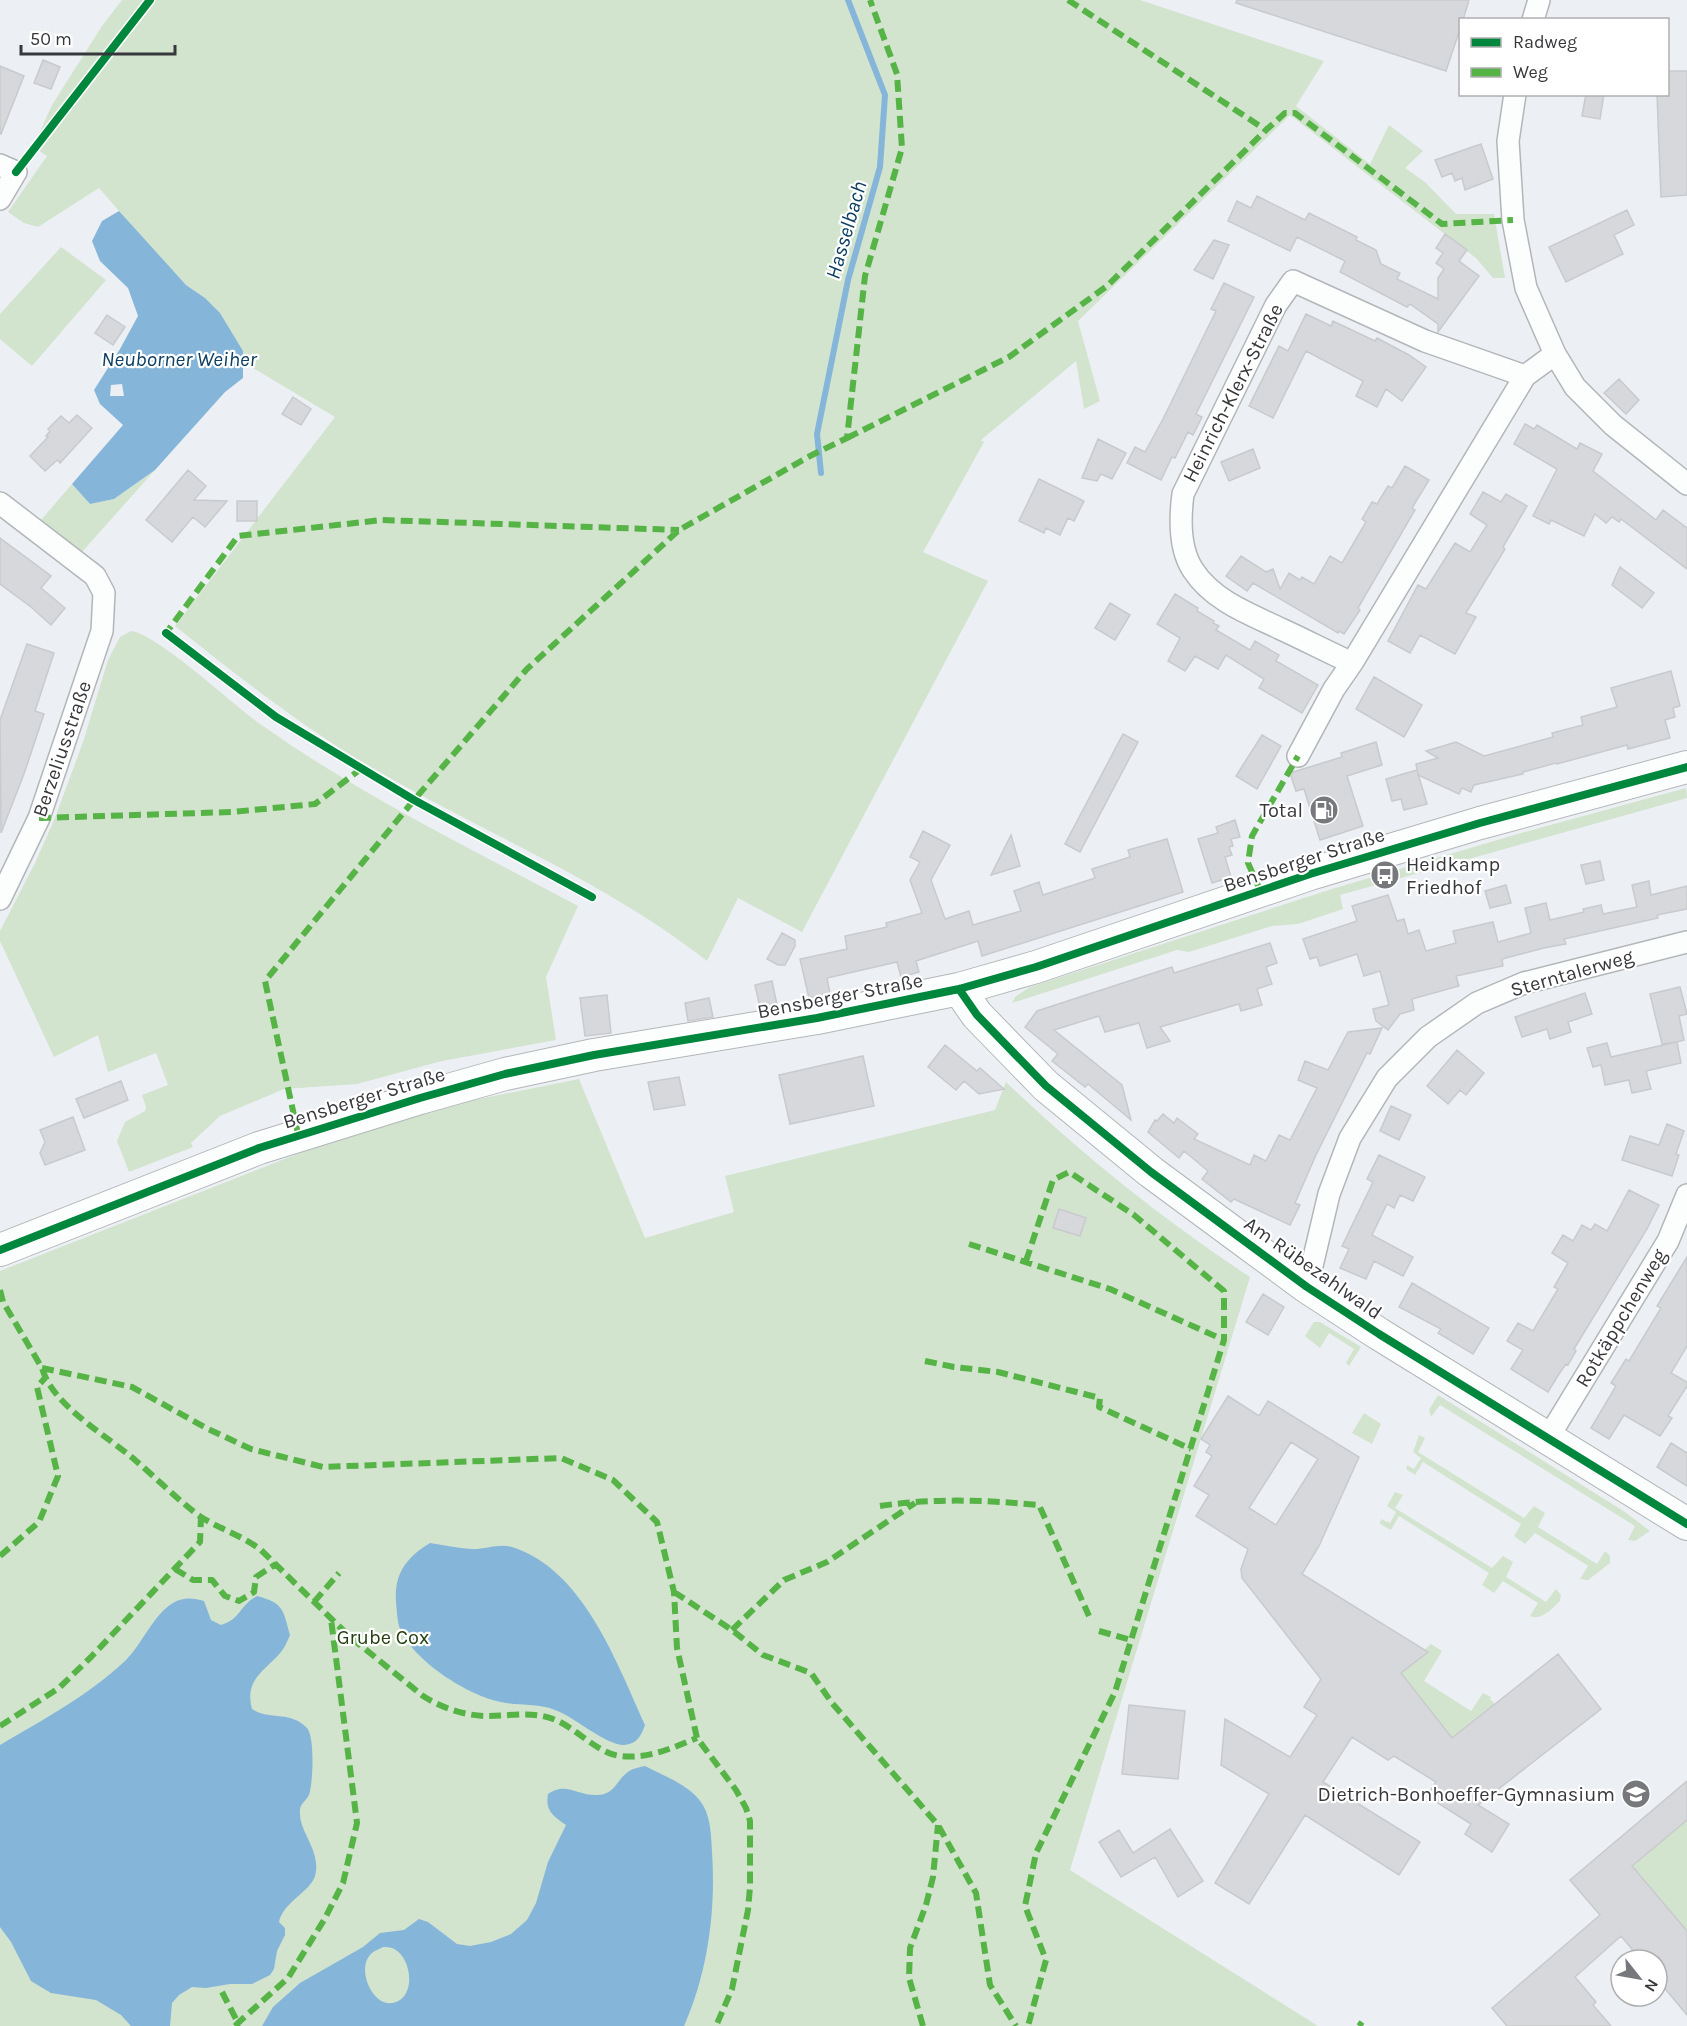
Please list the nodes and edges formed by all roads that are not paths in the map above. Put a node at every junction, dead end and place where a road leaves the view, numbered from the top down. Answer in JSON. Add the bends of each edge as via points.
{"nodes":[{"id":1,"x":1539,"y":0,"type":"edge"},
{"id":2,"x":1534,"y":18,"type":"edge"},
{"id":3,"x":1515,"y":96,"type":"edge"},
{"id":4,"x":0,"y":165,"type":"edge"},
{"id":5,"x":0,"y":200,"type":"edge"},
{"id":6,"x":1555,"y":354,"type":"junction"},
{"id":7,"x":1525,"y":376,"type":"junction"},
{"id":8,"x":1687,"y":484,"type":"edge"},
{"id":9,"x":0,"y":503,"type":"edge"},
{"id":10,"x":1352,"y":663,"type":"junction"},
{"id":11,"x":1298,"y":756,"type":"dead end"},
{"id":12,"x":1687,"y":767,"type":"edge"},
{"id":13,"x":0,"y":899,"type":"edge"},
{"id":14,"x":1687,"y":942,"type":"edge"},
{"id":15,"x":959,"y":989,"type":"junction"},
{"id":16,"x":1687,"y":1195,"type":"edge"},
{"id":17,"x":0,"y":1250,"type":"edge"},
{"id":18,"x":1307,"y":1287,"type":"junction"},
{"id":19,"x":1548,"y":1438,"type":"junction"},
{"id":20,"x":1687,"y":1524,"type":"edge"}],
"edges":[{"from":1,"to":2,"type":"street"},
{"from":3,"to":6,"type":"street","via":[[1508,141],[1512,220],[1526,288]]},
{"from":4,"to":5,"type":"street","via":[[16,172]]},
{"from":6,"to":7,"type":"street"},
{"from":6,"to":8,"type":"street","via":[[1575,387],[1613,425]]},
{"from":7,"to":10,"type":"street"},
{"from":7,"to":10,"type":"street","name":"Heinrich-Klerx-Straße","via":[[1425,341],[1293,281],[1276,305],[1183,494],[1180,520],[1184,545],[1192,569],[1209,590]]},
{"from":9,"to":13,"type":"street","name":"Berzeliusstraße","via":[[95,576],[104,593],[102,631],[39,818]]},
{"from":10,"to":11,"type":"street"},
{"from":12,"to":15,"type":"main road","name":"Bensberger Straße","via":[[1332,867],[1036,968]]},
{"from":14,"to":18,"type":"street","name":"Sterntalerweg","via":[[1524,983],[1477,1003],[1428,1037],[1387,1078],[1350,1138],[1329,1194]]},
{"from":15,"to":17,"type":"main road","name":"Bensberger Straße","via":[[818,1018],[594,1055],[495,1077],[260,1148]]},
{"from":15,"to":18,"type":"main road","name":"Am Rübezahlwald","via":[[977,1016],[1046,1086],[1151,1172]]},
{"from":16,"to":19,"type":"street","name":"Rotkäppchenweg","via":[[1668,1241]]},
{"from":18,"to":19,"type":"main road","name":"Am Rübezahlwald"},
{"from":19,"to":20,"type":"main road","name":"Am Rübezahlwald"}]}
